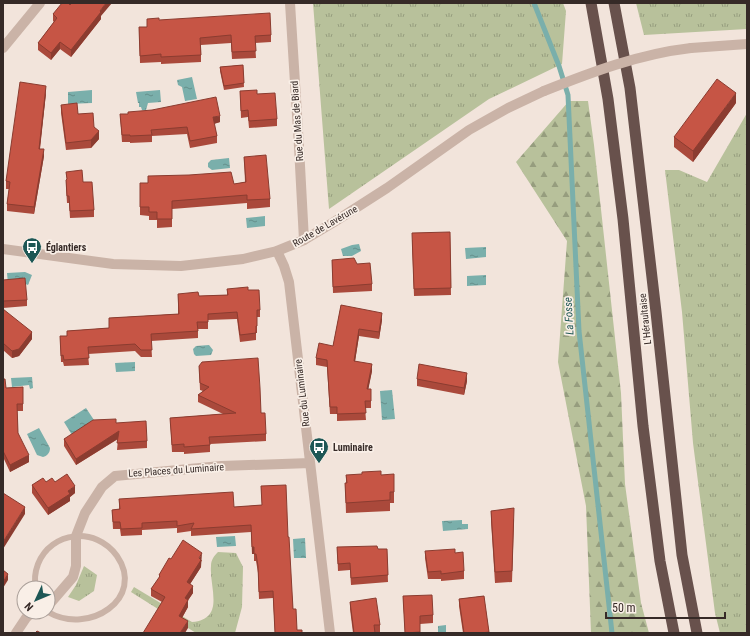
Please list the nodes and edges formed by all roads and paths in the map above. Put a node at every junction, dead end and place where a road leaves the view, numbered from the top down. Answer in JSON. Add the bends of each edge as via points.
{"nodes":[{"id":1,"x":40,"y":3,"type":"edge"},
{"id":2,"x":290,"y":3,"type":"edge"},
{"id":3,"x":591,"y":3,"type":"edge"},
{"id":4,"x":614,"y":3,"type":"edge"},
{"id":5,"x":747,"y":44,"type":"edge"},
{"id":6,"x":3,"y":48,"type":"edge"},
{"id":7,"x":304,"y":240,"type":"junction"},
{"id":8,"x":3,"y":249,"type":"edge"},
{"id":9,"x":277,"y":251,"type":"junction"},
{"id":10,"x":310,"y":464,"type":"junction"},
{"id":11,"x":76,"y":536,"type":"junction"},
{"id":12,"x":35,"y":580,"type":"edge"},
{"id":13,"x":56,"y":597,"type":"edge"},
{"id":14,"x":56,"y":619,"type":"edge"},
{"id":15,"x":25,"y":620,"type":"edge"},
{"id":16,"x":16,"y":633,"type":"edge"},
{"id":17,"x":330,"y":633,"type":"edge"},
{"id":18,"x":674,"y":633,"type":"edge"},
{"id":19,"x":697,"y":633,"type":"edge"}],
"edges":[{"from":1,"to":6,"type":"street"},
{"from":2,"to":7,"type":"street","name":"Rue du Mas de Biard"},
{"from":3,"to":18,"type":"highway","name":"L'Héraultaise","via":[[608,99],[623,220],[643,426],[660,561]]},
{"from":4,"to":19,"type":"highway","name":"L'Héraultaise","via":[[630,88],[682,555]]},
{"from":5,"to":7,"type":"street","name":"Route de Lavérune","bridge":true,"via":[[690,48],[648,55],[544,91],[469,130],[387,188]]},
{"from":7,"to":9,"type":"street","name":"Route de Lavérune"},
{"from":8,"to":9,"type":"street","name":"Route de Lavérune","via":[[113,264],[181,266],[243,260]]},
{"from":9,"to":10,"type":"street","name":"Rue du Luminaire","via":[[289,282]]},
{"from":10,"to":11,"type":"street","name":"Les Places du Luminaire","via":[[221,466],[115,476],[102,487],[85,513]]},
{"from":10,"to":17,"type":"street","name":"Rue du Luminaire"},
{"from":11,"to":12,"type":"lane","via":[[62,539],[50,546],[41,557]]},
{"from":11,"to":13,"type":"street","name":"Les Places du Luminaire","via":[[76,566],[73,578]]},
{"from":11,"to":14,"type":"lane","via":[[88,536],[99,540],[117,556],[122,568],[123,592],[111,612],[101,620],[77,625]]},
{"from":15,"to":16,"type":"street"}]}
